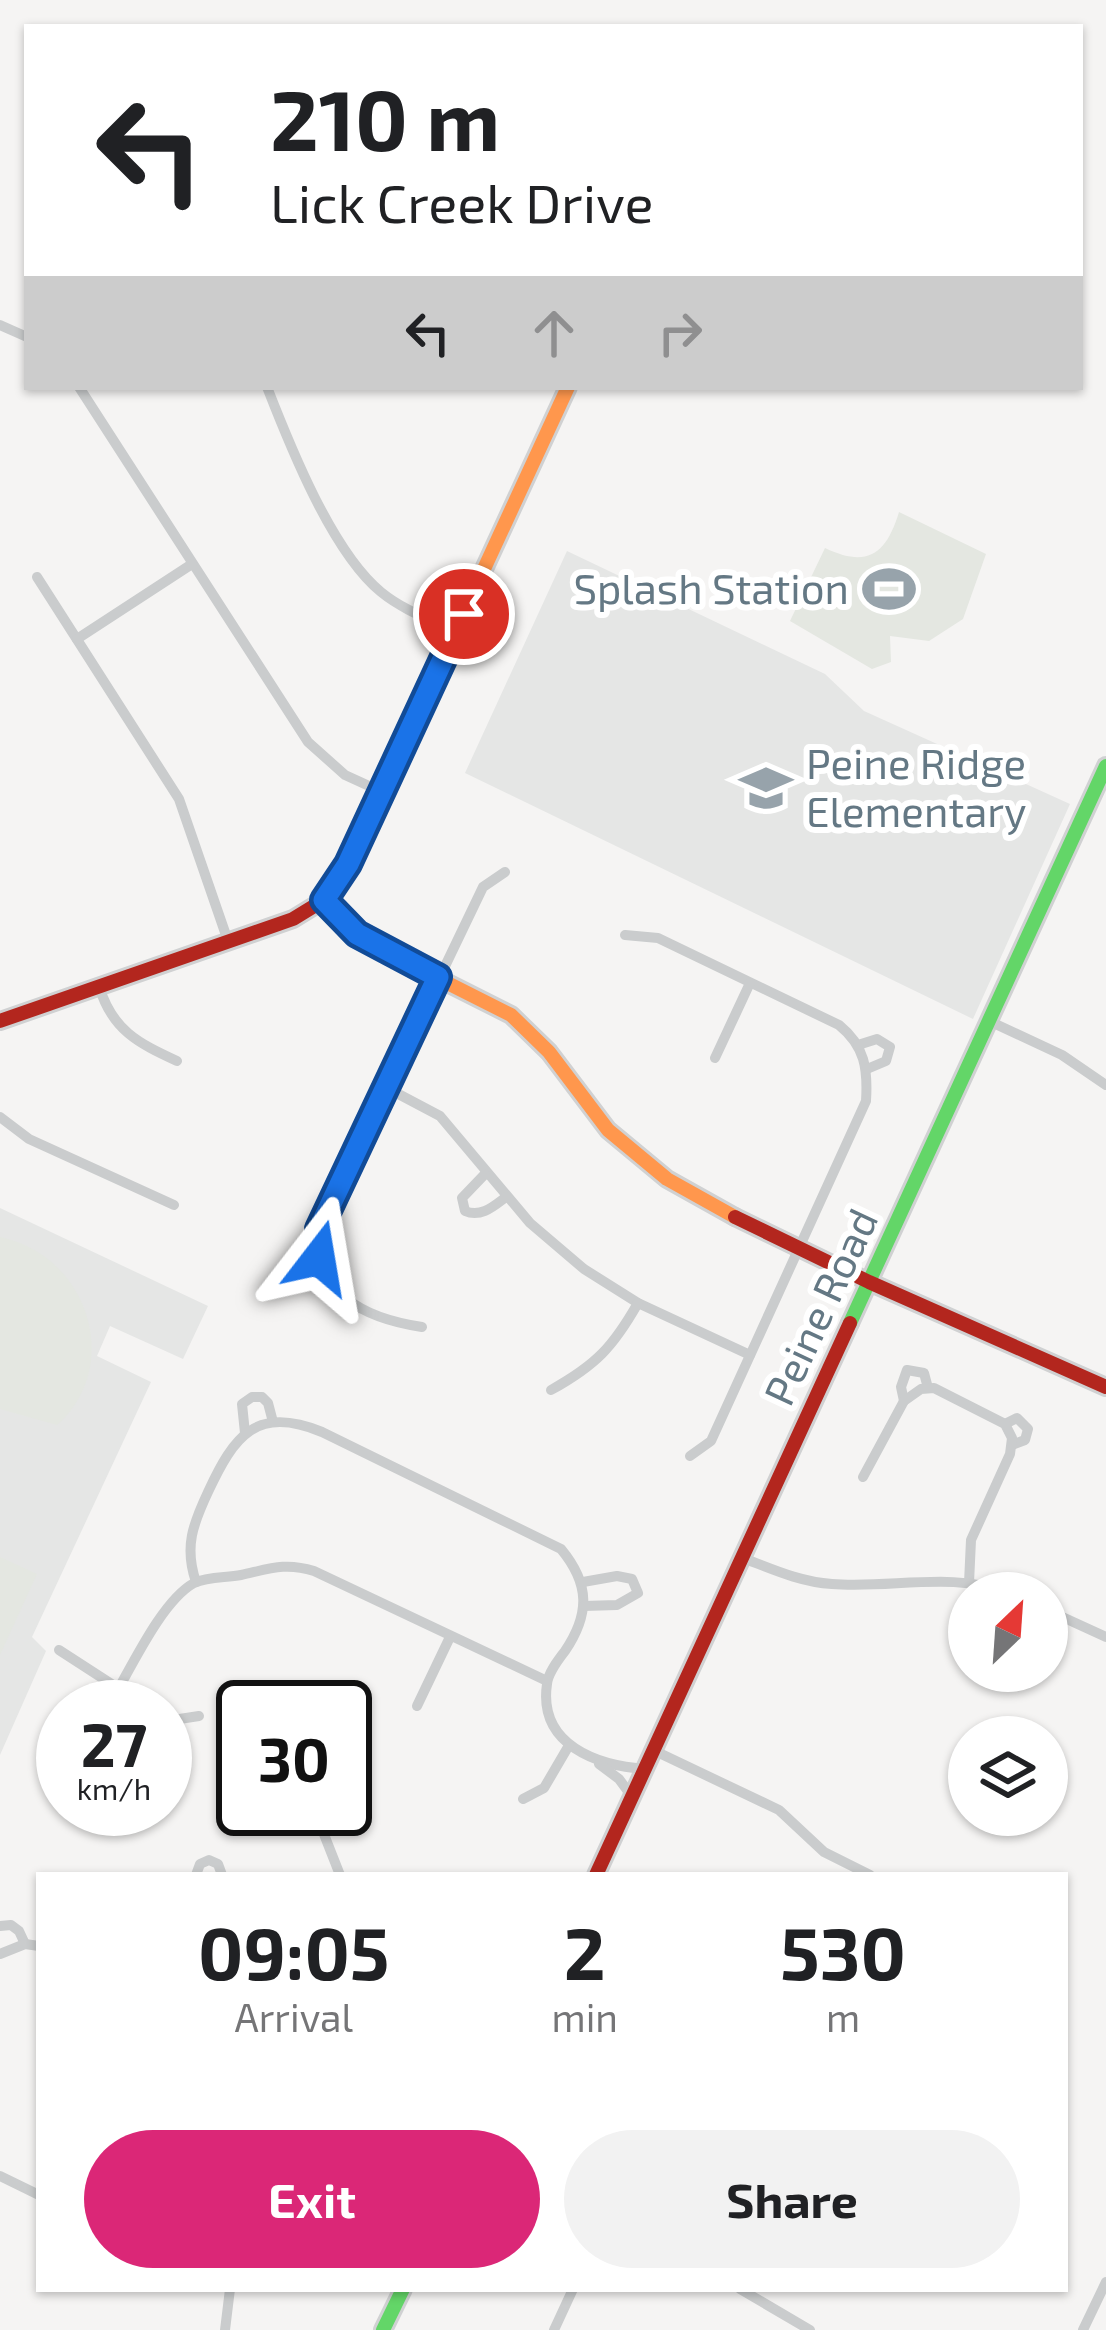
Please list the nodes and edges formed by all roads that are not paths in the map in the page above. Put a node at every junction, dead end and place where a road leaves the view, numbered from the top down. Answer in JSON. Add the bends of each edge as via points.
{"nodes":[{"id":1,"x":81,"y":390,"type":"edge"},
{"id":2,"x":268,"y":390,"type":"edge"},
{"id":3,"x":567,"y":390,"type":"edge"},
{"id":4,"x":192,"y":564,"type":"junction"},
{"id":5,"x":37,"y":577,"type":"dead end"},
{"id":6,"x":455,"y":631,"type":"junction"},
{"id":7,"x":77,"y":639,"type":"junction"},
{"id":8,"x":1106,"y":766,"type":"edge"},
{"id":9,"x":380,"y":791,"type":"junction"},
{"id":10,"x":505,"y":872,"type":"dead end"},
{"id":11,"x":324,"y":900,"type":"junction"},
{"id":12,"x":625,"y":935,"type":"dead end"},
{"id":13,"x":227,"y":941,"type":"junction"},
{"id":14,"x":438,"y":977,"type":"junction"},
{"id":15,"x":750,"y":983,"type":"junction"},
{"id":16,"x":99,"y":986,"type":"junction"},
{"id":17,"x":0,"y":1021,"type":"edge"},
{"id":18,"x":989,"y":1021,"type":"junction"},
{"id":19,"x":858,"y":1045,"type":"junction"},
{"id":20,"x":715,"y":1058,"type":"dead end"},
{"id":21,"x":177,"y":1061,"type":"dead end"},
{"id":22,"x":867,"y":1069,"type":"junction"},
{"id":23,"x":1106,"y":1084,"type":"edge"},
{"id":24,"x":387,"y":1088,"type":"junction"},
{"id":25,"x":0,"y":1117,"type":"edge"},
{"id":26,"x":485,"y":1174,"type":"junction"},
{"id":27,"x":506,"y":1197,"type":"junction"},
{"id":28,"x":174,"y":1205,"type":"dead end"},
{"id":29,"x":798,"y":1247,"type":"junction"},
{"id":30,"x":319,"y":1254,"type":"junction"},
{"id":31,"x":327,"y":1278,"type":"junction"},
{"id":32,"x":869,"y":1282,"type":"junction"},
{"id":33,"x":638,"y":1303,"type":"junction"},
{"id":34,"x":422,"y":1327,"type":"dead end"},
{"id":35,"x":750,"y":1355,"type":"junction"},
{"id":36,"x":1106,"y":1387,"type":"edge"},
{"id":37,"x":928,"y":1388,"type":"junction"},
{"id":38,"x":551,"y":1390,"type":"dead end"},
{"id":39,"x":904,"y":1401,"type":"junction"},
{"id":40,"x":273,"y":1422,"type":"junction"},
{"id":41,"x":245,"y":1433,"type":"junction"},
{"id":42,"x":690,"y":1456,"type":"dead end"},
{"id":43,"x":862,"y":1478,"type":"dead end"},
{"id":44,"x":742,"y":1558,"type":"junction"},
{"id":45,"x":969,"y":1572,"type":"edge"},
{"id":46,"x":196,"y":1582,"type":"junction"},
{"id":47,"x":583,"y":1582,"type":"junction"},
{"id":48,"x":948,"y":1583,"type":"edge"},
{"id":49,"x":584,"y":1606,"type":"junction"},
{"id":50,"x":1068,"y":1620,"type":"edge"},
{"id":51,"x":450,"y":1637,"type":"junction"},
{"id":52,"x":1106,"y":1637,"type":"edge"},
{"id":53,"x":59,"y":1650,"type":"dead end"},
{"id":54,"x":103,"y":1680,"type":"edge"},
{"id":55,"x":124,"y":1680,"type":"edge"},
{"id":56,"x":547,"y":1681,"type":"junction"},
{"id":57,"x":417,"y":1706,"type":"dead end"},
{"id":58,"x":199,"y":1716,"type":"dead end"},
{"id":59,"x":192,"y":1717,"type":"edge"},
{"id":60,"x":568,"y":1748,"type":"junction"},
{"id":61,"x":655,"y":1751,"type":"junction"},
{"id":62,"x":591,"y":1758,"type":"junction"},
{"id":63,"x":647,"y":1768,"type":"junction"},
{"id":64,"x":633,"y":1798,"type":"junction"},
{"id":65,"x":523,"y":1799,"type":"dead end"},
{"id":66,"x":328,"y":1836,"type":"edge"},
{"id":67,"x":197,"y":1872,"type":"edge"},
{"id":68,"x":221,"y":1872,"type":"edge"},
{"id":69,"x":339,"y":1872,"type":"edge"},
{"id":70,"x":597,"y":1872,"type":"edge"},
{"id":71,"x":864,"y":1872,"type":"edge"},
{"id":72,"x":0,"y":1926,"type":"edge"},
{"id":73,"x":25,"y":1944,"type":"junction"},
{"id":74,"x":36,"y":1946,"type":"edge"},
{"id":75,"x":0,"y":1954,"type":"edge"},
{"id":76,"x":0,"y":2176,"type":"edge"},
{"id":77,"x":36,"y":2194,"type":"edge"},
{"id":78,"x":1106,"y":2282,"type":"edge"},
{"id":79,"x":230,"y":2292,"type":"edge"},
{"id":80,"x":402,"y":2292,"type":"edge"},
{"id":81,"x":572,"y":2292,"type":"edge"},
{"id":82,"x":745,"y":2292,"type":"edge"},
{"id":83,"x":225,"y":2330,"type":"edge"},
{"id":84,"x":383,"y":2330,"type":"edge"},
{"id":85,"x":554,"y":2330,"type":"edge"},
{"id":86,"x":810,"y":2330,"type":"edge"},
{"id":87,"x":1083,"y":2330,"type":"edge"}],
"edges":[{"from":1,"to":4,"type":"street"},
{"from":2,"to":6,"type":"street","via":[[352,561],[377,590]]},
{"from":3,"to":6,"type":"street"},
{"from":4,"to":7,"type":"street"},
{"from":4,"to":9,"type":"street","via":[[308,742],[345,775]]},
{"from":5,"to":7,"type":"street"},
{"from":6,"to":9,"type":"street"},
{"from":7,"to":13,"type":"street","via":[[179,799]]},
{"from":8,"to":18,"type":"street","name":"Peine Road"},
{"from":9,"to":11,"type":"street"},
{"from":10,"to":14,"type":"street","via":[[483,887]]},
{"from":11,"to":13,"type":"street","via":[[293,920]]},
{"from":11,"to":14,"type":"street","via":[[357,934]]},
{"from":12,"to":15,"type":"street","via":[[658,938]]},
{"from":13,"to":16,"type":"street"},
{"from":14,"to":24,"type":"street"},
{"from":14,"to":29,"type":"street","via":[[511,1015],[608,1130],[652,1169]]},
{"from":15,"to":19,"type":"street","via":[[839,1025]]},
{"from":15,"to":20,"type":"street"},
{"from":16,"to":17,"type":"street"},
{"from":16,"to":21,"type":"street","via":[[106,1011],[134,1042]]},
{"from":18,"to":23,"type":"street"},
{"from":18,"to":32,"type":"street","name":"Peine Road"},
{"from":19,"to":22,"type":"street"},
{"from":19,"to":22,"type":"street","via":[[877,1039],[890,1047],[886,1061]]},
{"from":22,"to":29,"type":"street","via":[[866,1101]]},
{"from":24,"to":26,"type":"street","via":[[440,1116]]},
{"from":24,"to":30,"type":"street","via":[[319,1229]]},
{"from":25,"to":28,"type":"street"},
{"from":26,"to":27,"type":"street"},
{"from":26,"to":27,"type":"street","via":[[462,1198],[465,1211],[488,1210]]},
{"from":27,"to":33,"type":"street","via":[[584,1269]]},
{"from":29,"to":32,"type":"street"},
{"from":29,"to":35,"type":"street"},
{"from":30,"to":31,"type":"street"},
{"from":30,"to":31,"type":"street","via":[[299,1264],[296,1278],[309,1286]]},
{"from":31,"to":34,"type":"street","via":[[348,1300]]},
{"from":32,"to":36,"type":"street"},
{"from":32,"to":44,"type":"street","name":"Peine Road"},
{"from":33,"to":35,"type":"street"},
{"from":33,"to":38,"type":"street","via":[[615,1344]]},
{"from":35,"to":42,"type":"street","via":[[711,1441]]},
{"from":37,"to":39,"type":"street"},
{"from":37,"to":39,"type":"street","via":[[925,1372],[907,1370]]},
{"from":37,"to":45,"type":"street","via":[[1005,1424],[1012,1445],[971,1540]]},
{"from":39,"to":43,"type":"street"},
{"from":40,"to":41,"type":"street"},
{"from":40,"to":41,"type":"street","via":[[268,1403],[252,1397],[242,1404]]},
{"from":40,"to":47,"type":"street","via":[[322,1432],[547,1539]]},
{"from":41,"to":46,"type":"street","via":[[226,1452],[194,1521],[188,1542]]},
{"from":44,"to":48,"type":"street","via":[[833,1585]]},
{"from":44,"to":61,"type":"street","name":"Peine Road"},
{"from":46,"to":51,"type":"street","via":[[294,1565]]},
{"from":46,"to":55,"type":"street","via":[[175,1598]]},
{"from":47,"to":49,"type":"street"},
{"from":47,"to":49,"type":"street","via":[[632,1579],[638,1593],[628,1602]]},
{"from":49,"to":56,"type":"street"},
{"from":50,"to":52,"type":"street"},
{"from":51,"to":56,"type":"street"},
{"from":51,"to":57,"type":"street"},
{"from":53,"to":54,"type":"street"},
{"from":56,"to":60,"type":"street","via":[[549,1718]]},
{"from":58,"to":59,"type":"street"},
{"from":60,"to":62,"type":"street"},
{"from":60,"to":65,"type":"street","via":[[544,1788]]},
{"from":61,"to":63,"type":"street","name":"Peine Road"},
{"from":61,"to":71,"type":"street","via":[[779,1810],[824,1852]]},
{"from":62,"to":63,"type":"street"},
{"from":62,"to":64,"type":"street"},
{"from":63,"to":64,"type":"street","name":"Peine Road"},
{"from":64,"to":70,"type":"street","name":"Peine Road"},
{"from":66,"to":69,"type":"street"},
{"from":67,"to":68,"type":"street","via":[[209,1860]]},
{"from":72,"to":73,"type":"street","via":[[19,1930]]},
{"from":73,"to":74,"type":"street"},
{"from":73,"to":75,"type":"street"},
{"from":76,"to":77,"type":"street"},
{"from":78,"to":87,"type":"street"},
{"from":79,"to":83,"type":"street"},
{"from":80,"to":84,"type":"street"},
{"from":81,"to":85,"type":"street"},
{"from":82,"to":86,"type":"street"}]}
